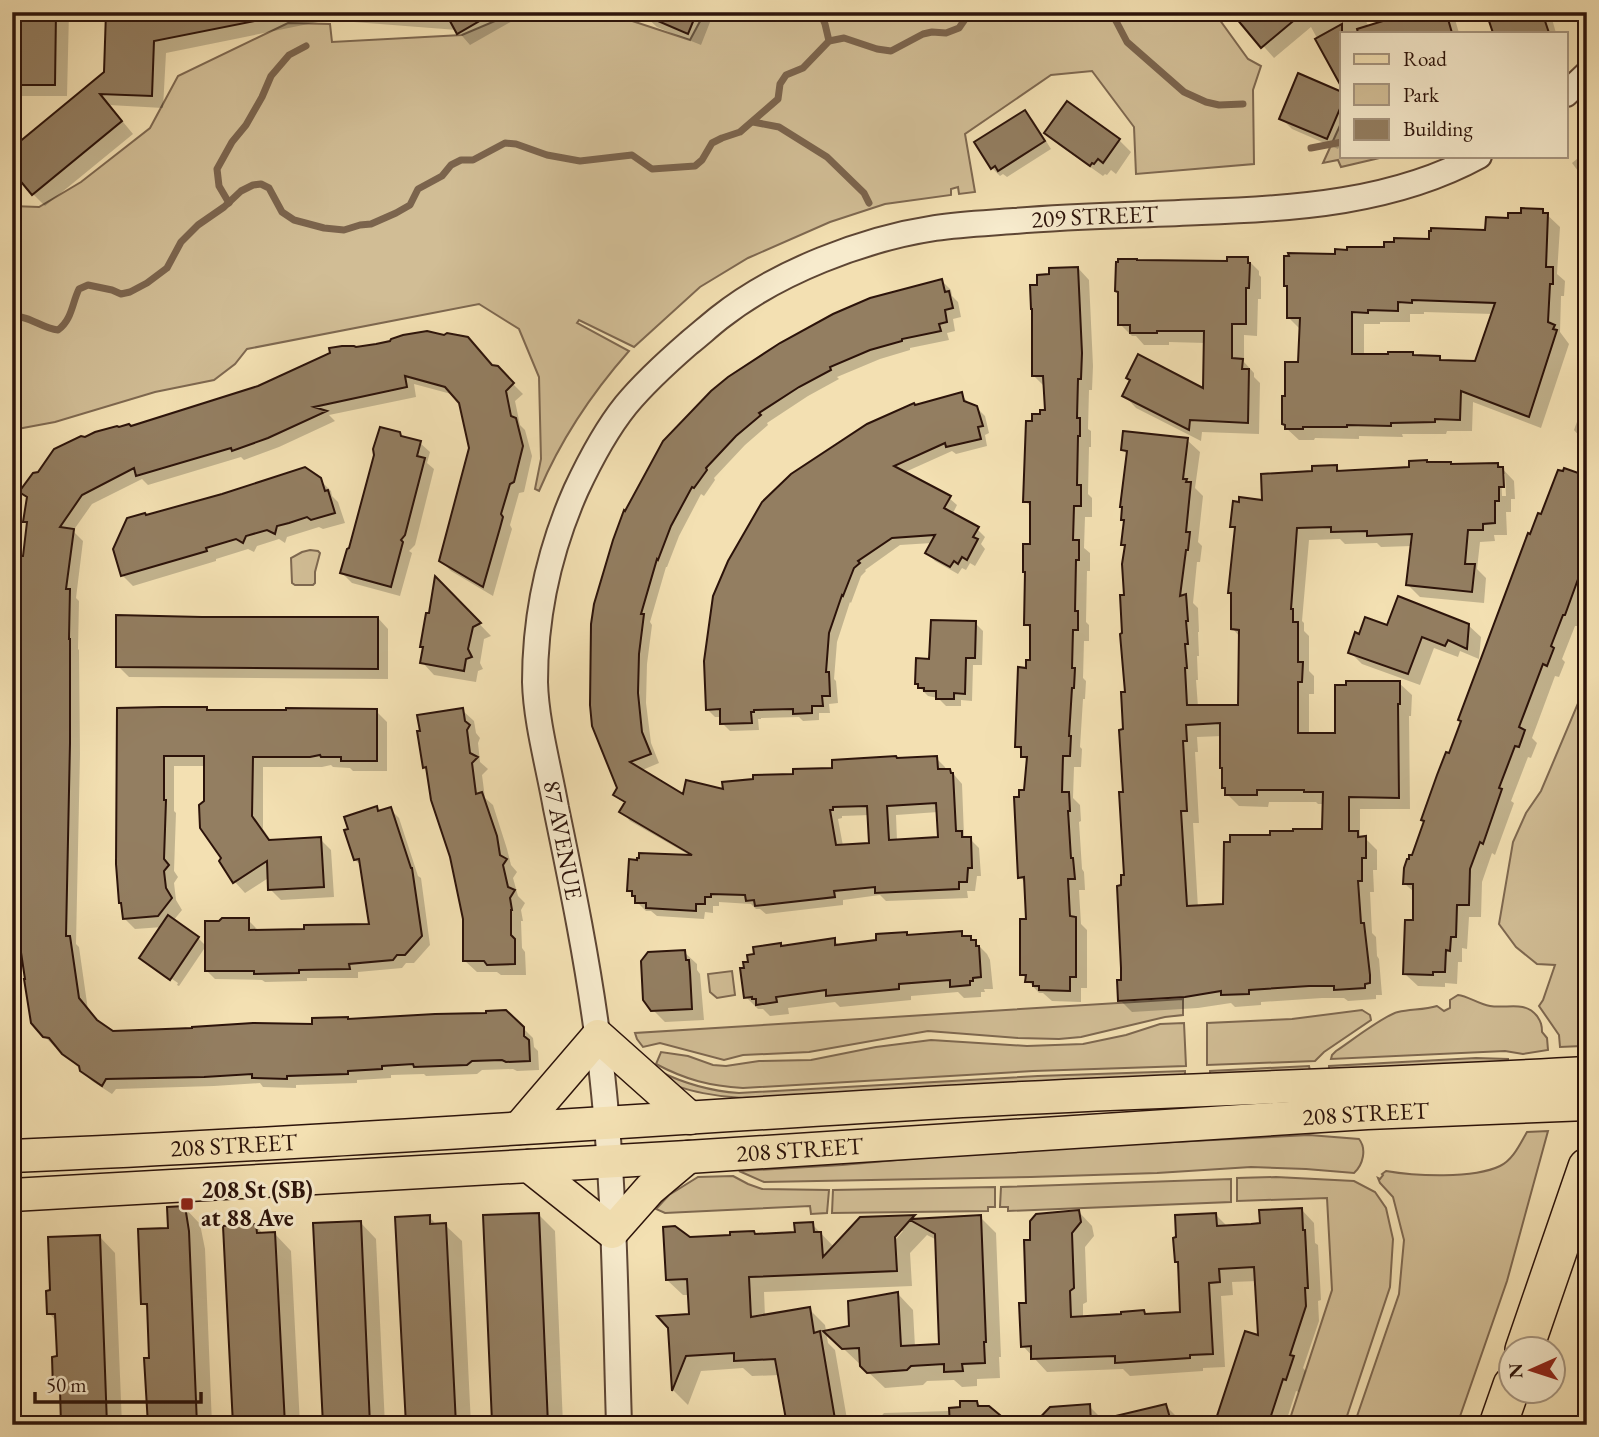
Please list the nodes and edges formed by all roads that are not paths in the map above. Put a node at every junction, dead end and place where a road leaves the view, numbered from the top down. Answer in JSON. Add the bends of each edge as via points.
{"nodes":[{"id":1,"x":1587,"y":74,"type":"edge"},
{"id":2,"x":1568,"y":92,"type":"edge"},
{"id":3,"x":1474,"y":158,"type":"edge"},
{"id":4,"x":722,"y":315,"type":"joint"},
{"id":5,"x":598,"y":1036,"type":"junction"},
{"id":6,"x":1587,"y":1073,"type":"edge"},
{"id":7,"x":1587,"y":1104,"type":"edge"},
{"id":8,"x":690,"y":1118,"type":"junction"},
{"id":9,"x":608,"y":1124,"type":"junction"},
{"id":10,"x":519,"y":1128,"type":"junction"},
{"id":11,"x":18,"y":1150,"type":"edge"},
{"id":12,"x":688,"y":1157,"type":"junction"},
{"id":13,"x":610,"y":1162,"type":"junction"},
{"id":14,"x":529,"y":1166,"type":"junction"},
{"id":15,"x":1587,"y":1167,"type":"edge"},
{"id":16,"x":16,"y":1198,"type":"edge"},
{"id":17,"x":612,"y":1232,"type":"junction"},
{"id":18,"x":1528,"y":1336,"type":"edge"},
{"id":19,"x":1504,"y":1406,"type":"edge"},
{"id":20,"x":619,"y":1425,"type":"edge"},
{"id":21,"x":1498,"y":1425,"type":"edge"}],
"edges":[{"from":1,"to":2,"type":"street"},
{"from":3,"to":4,"type":"street","name":"209 STREET","via":[[1387,192],[1346,200],[1269,210],[1002,222],[896,236],[782,277]]},
{"from":4,"to":5,"type":"street","name":"87 AVENUE","via":[[659,369],[606,433],[560,528],[542,595],[535,686]]},
{"from":5,"to":8,"type":"main road"},
{"from":5,"to":9,"type":"street","name":"87 AVENUE"},
{"from":5,"to":10,"type":"main road"},
{"from":6,"to":8,"type":"main road","name":"208 STREET","via":[[1036,1097]]},
{"from":7,"to":12,"type":"main road","name":"208 STREET","via":[[1367,1113]]},
{"from":8,"to":9,"type":"main road","name":"208 STREET"},
{"from":9,"to":10,"type":"main road","name":"208 STREET"},
{"from":9,"to":13,"type":"street","name":"87 AVENUE"},
{"from":10,"to":11,"type":"main road","name":"208 STREET"},
{"from":12,"to":13,"type":"main road","name":"208 STREET"},
{"from":12,"to":17,"type":"main road","via":[[650,1189]]},
{"from":13,"to":14,"type":"main road","name":"208 STREET"},
{"from":13,"to":17,"type":"street","name":"87 AVENUE"},
{"from":14,"to":16,"type":"main road","name":"208 STREET"},
{"from":14,"to":17,"type":"main road"},
{"from":15,"to":18,"type":"highway"},
{"from":17,"to":20,"type":"street","name":"87 AVENUE"},
{"from":19,"to":21,"type":"highway"}]}
